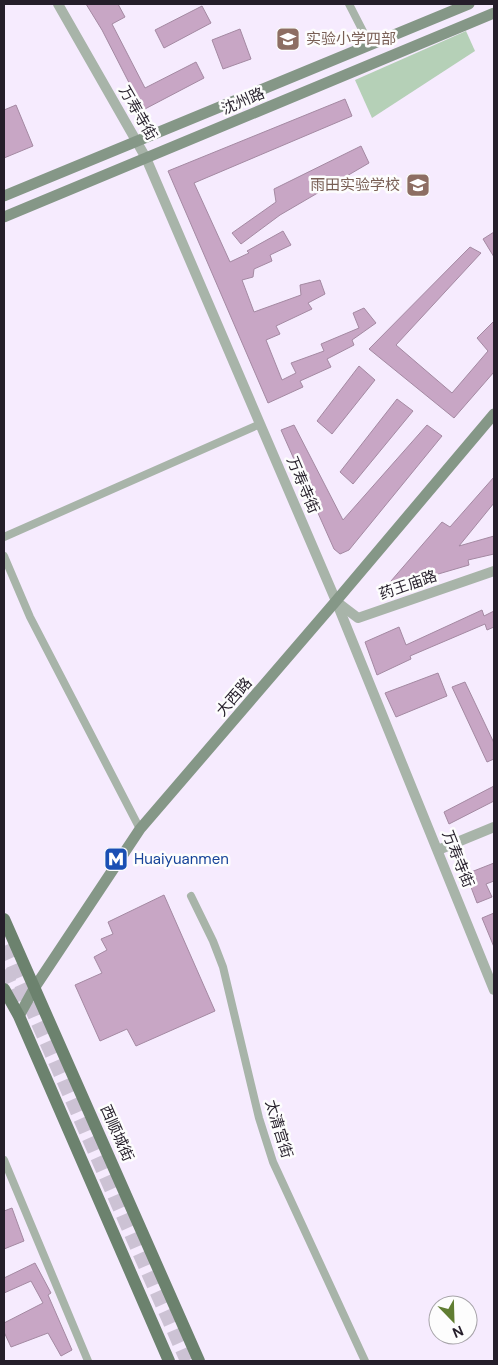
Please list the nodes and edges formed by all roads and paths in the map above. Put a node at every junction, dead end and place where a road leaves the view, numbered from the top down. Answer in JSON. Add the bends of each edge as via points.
{"nodes":[{"id":1,"x":58,"y":4,"type":"edge"},
{"id":2,"x":349,"y":4,"type":"edge"},
{"id":3,"x":469,"y":4,"type":"edge"},
{"id":4,"x":494,"y":13,"type":"edge"},
{"id":5,"x":370,"y":45,"type":"junction"},
{"id":6,"x":137,"y":142,"type":"junction"},
{"id":7,"x":146,"y":158,"type":"junction"},
{"id":8,"x":4,"y":196,"type":"edge"},
{"id":9,"x":4,"y":217,"type":"edge"},
{"id":10,"x":494,"y":414,"type":"edge"},
{"id":11,"x":260,"y":424,"type":"junction"},
{"id":12,"x":4,"y":537,"type":"edge"},
{"id":13,"x":4,"y":556,"type":"edge"},
{"id":14,"x":494,"y":571,"type":"edge"},
{"id":15,"x":336,"y":601,"type":"junction"},
{"id":16,"x":494,"y":827,"type":"edge"},
{"id":17,"x":140,"y":829,"type":"junction"},
{"id":18,"x":438,"y":850,"type":"junction"},
{"id":19,"x":191,"y":896,"type":"dead end"},
{"id":20,"x":4,"y":919,"type":"edge"},
{"id":21,"x":35,"y":987,"type":"junction"},
{"id":22,"x":4,"y":990,"type":"edge"},
{"id":23,"x":494,"y":990,"type":"edge"},
{"id":24,"x":19,"y":1016,"type":"junction"},
{"id":25,"x":4,"y":1160,"type":"edge"},
{"id":26,"x":88,"y":1361,"type":"edge"},
{"id":27,"x":169,"y":1361,"type":"edge"},
{"id":28,"x":199,"y":1361,"type":"edge"},
{"id":29,"x":365,"y":1361,"type":"edge"}],
"edges":[{"from":1,"to":6,"type":"street","name":"万寿寺街"},
{"from":2,"to":5,"type":"street"},
{"from":3,"to":5,"type":"main road","name":"沈州路"},
{"from":4,"to":7,"type":"main road","name":"沈州路"},
{"from":5,"to":6,"type":"main road","name":"沈州路"},
{"from":6,"to":7,"type":"street","name":"万寿寺街"},
{"from":6,"to":8,"type":"main road","name":"沈州路"},
{"from":7,"to":9,"type":"main road","name":"沈州路"},
{"from":7,"to":11,"type":"street","name":"万寿寺街"},
{"from":10,"to":15,"type":"main road","name":"大西路"},
{"from":11,"to":12,"type":"street"},
{"from":11,"to":15,"type":"street","name":"万寿寺街"},
{"from":13,"to":17,"type":"street","via":[[30,617]]},
{"from":14,"to":15,"type":"street","name":"药王庙路","via":[[358,618]]},
{"from":15,"to":17,"type":"main road","name":"大西路"},
{"from":15,"to":18,"type":"street","name":"万寿寺街"},
{"from":16,"to":18,"type":"street"},
{"from":17,"to":21,"type":"main road","name":"大西路"},
{"from":18,"to":23,"type":"street","name":"万寿寺街"},
{"from":19,"to":29,"type":"street","name":"太清宫街","via":[[222,967],[273,1162]]},
{"from":20,"to":21,"type":"main road","name":"西顺城街"},
{"from":21,"to":24,"type":"main road","name":"大西路"},
{"from":21,"to":28,"type":"main road","name":"西顺城街"},
{"from":22,"to":24,"type":"main road"},
{"from":24,"to":27,"type":"main road"},
{"from":25,"to":26,"type":"street"}]}
